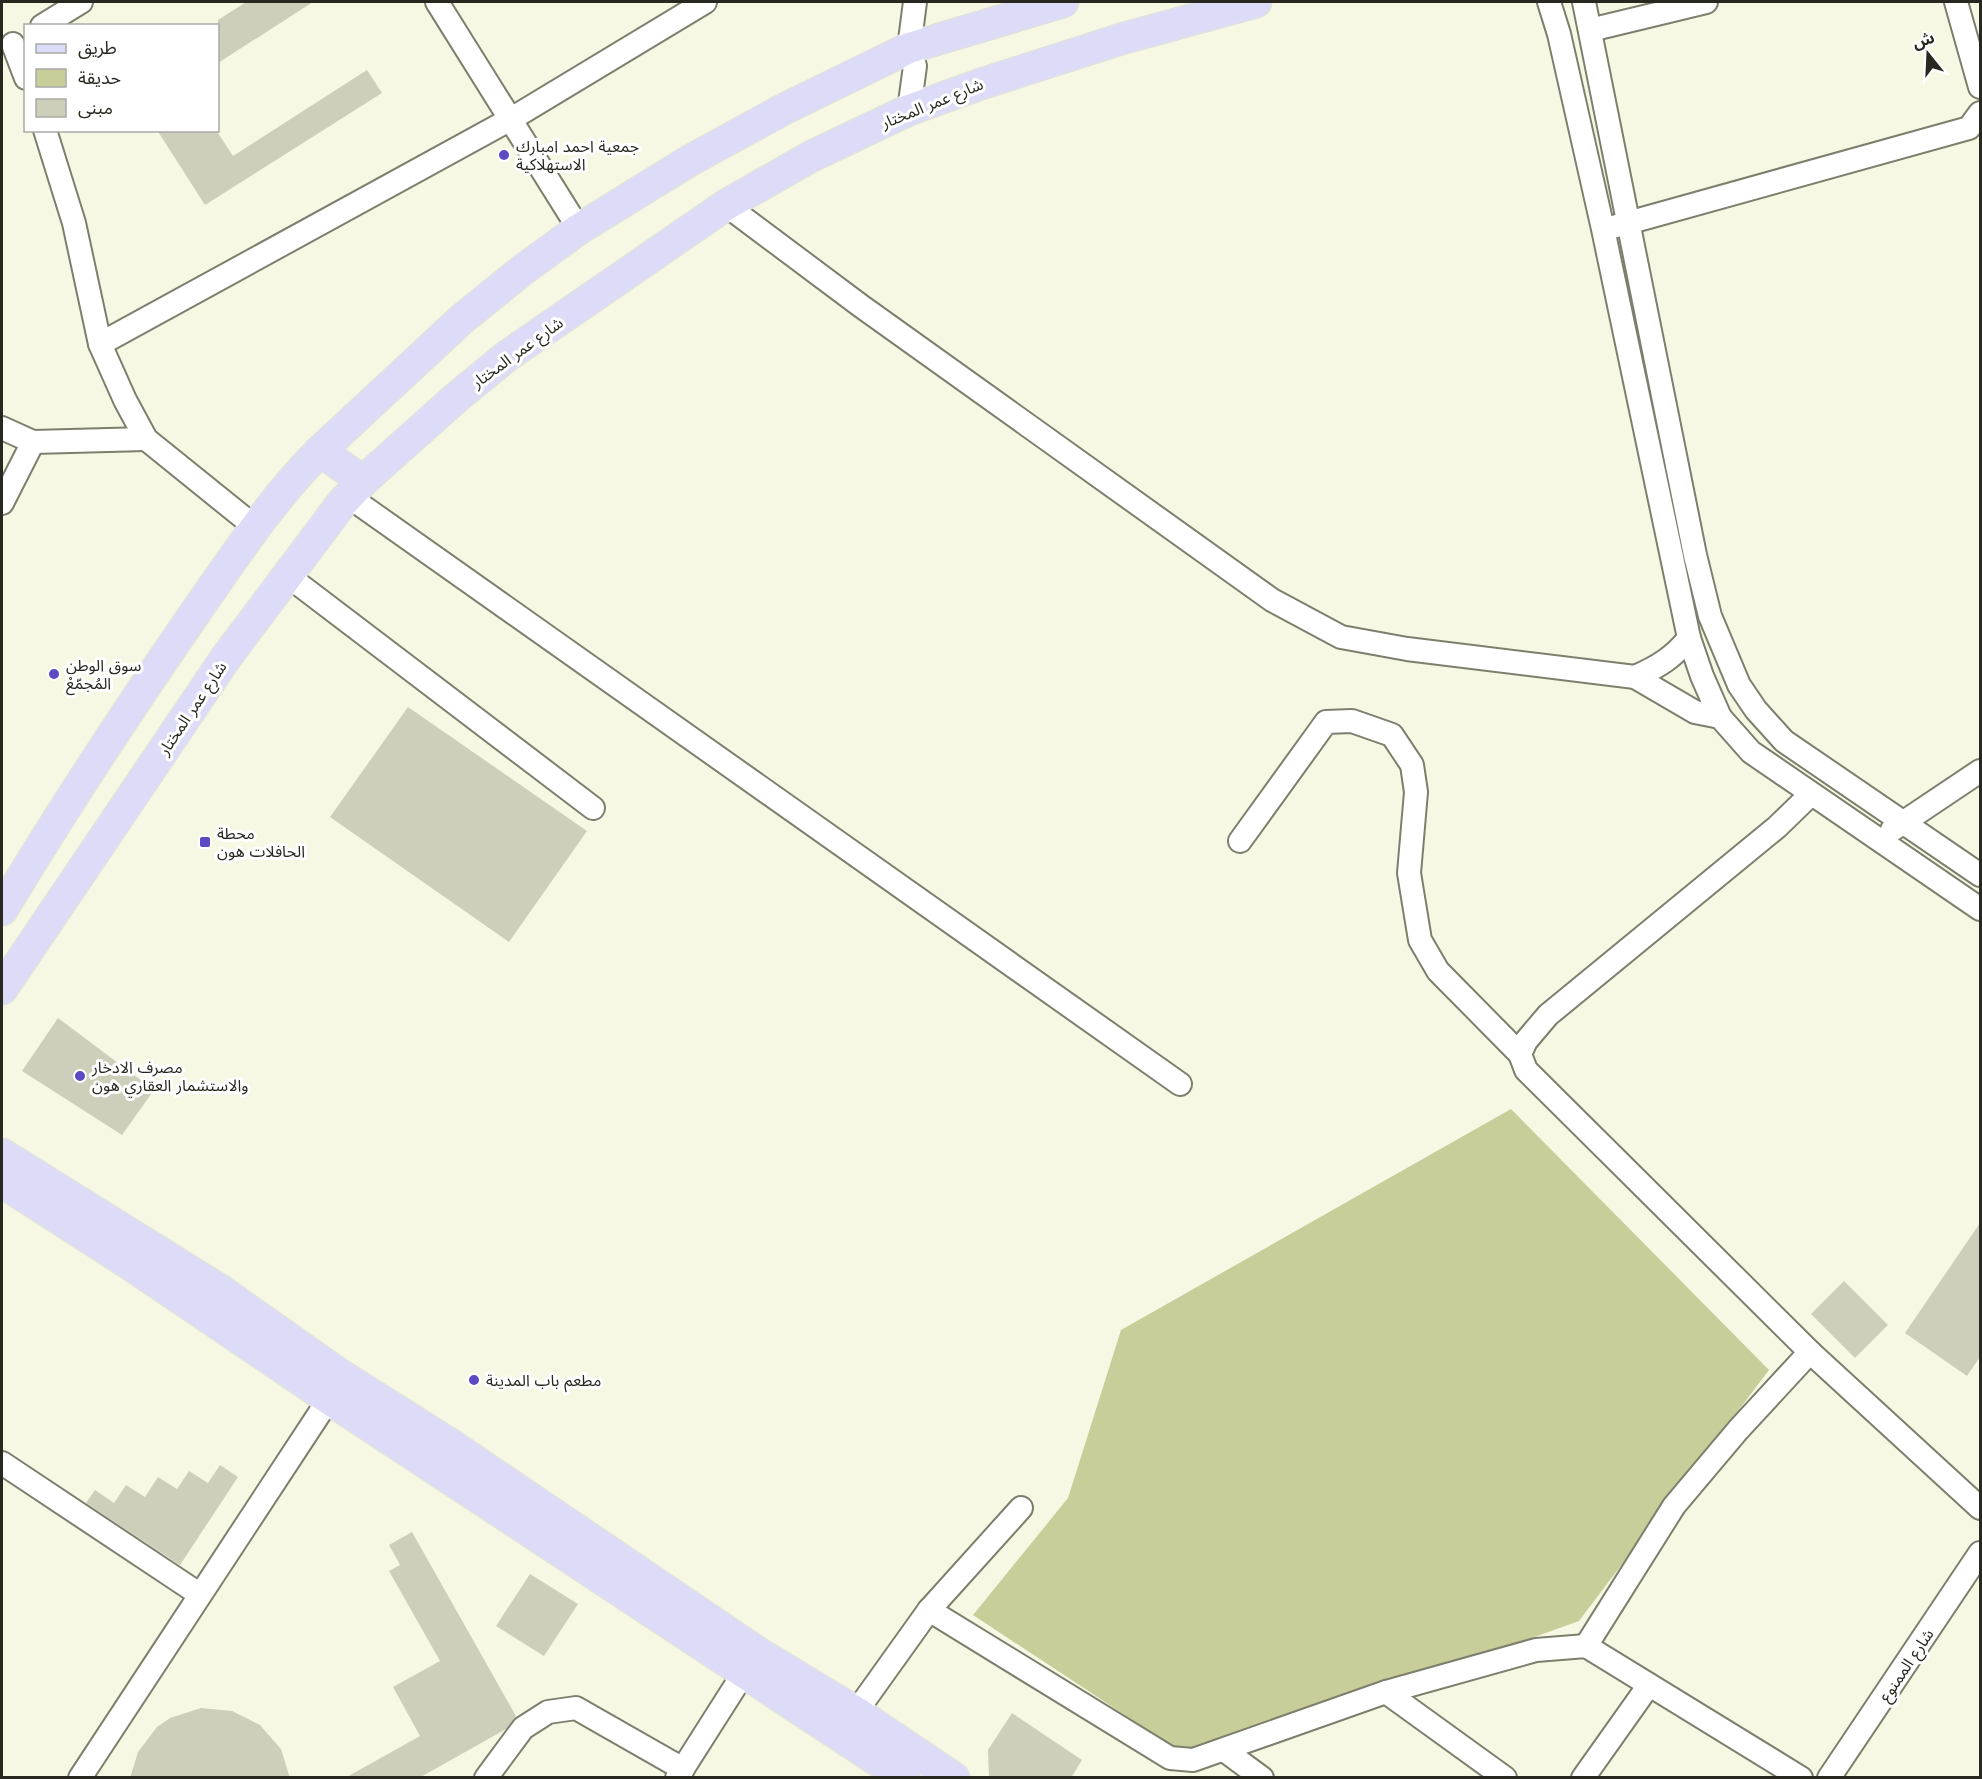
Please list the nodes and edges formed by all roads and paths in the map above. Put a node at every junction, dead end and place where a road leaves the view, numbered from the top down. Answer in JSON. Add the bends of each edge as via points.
{"nodes":[{"id":1,"x":81,"y":2,"type":"edge"},
{"id":2,"x":437,"y":2,"type":"edge"},
{"id":3,"x":705,"y":2,"type":"edge"},
{"id":4,"x":915,"y":2,"type":"edge"},
{"id":5,"x":1063,"y":2,"type":"edge"},
{"id":6,"x":1256,"y":2,"type":"edge"},
{"id":7,"x":1549,"y":2,"type":"edge"},
{"id":8,"x":1584,"y":2,"type":"edge"},
{"id":9,"x":1706,"y":2,"type":"edge"},
{"id":10,"x":1956,"y":2,"type":"edge"},
{"id":11,"x":45,"y":24,"type":"edge"},
{"id":12,"x":1590,"y":30,"type":"junction"},
{"id":13,"x":13,"y":43,"type":"edge"},
{"id":14,"x":909,"y":48,"type":"junction"},
{"id":15,"x":24,"y":73,"type":"edge"},
{"id":16,"x":1980,"y":87,"type":"edge"},
{"id":17,"x":909,"y":110,"type":"junction"},
{"id":18,"x":1980,"y":113,"type":"edge"},
{"id":19,"x":511,"y":119,"type":"junction"},
{"id":20,"x":46,"y":132,"type":"edge"},
{"id":21,"x":726,"y":205,"type":"junction"},
{"id":22,"x":1627,"y":223,"type":"junction"},
{"id":23,"x":579,"y":229,"type":"junction"},
{"id":24,"x":1603,"y":229,"type":"junction"},
{"id":25,"x":100,"y":344,"type":"junction"},
{"id":26,"x":2,"y":428,"type":"edge"},
{"id":27,"x":146,"y":439,"type":"junction"},
{"id":28,"x":33,"y":442,"type":"junction"},
{"id":29,"x":320,"y":451,"type":"junction"},
{"id":30,"x":355,"y":488,"type":"junction"},
{"id":31,"x":2,"y":503,"type":"edge"},
{"id":32,"x":255,"y":527,"type":"junction"},
{"id":33,"x":288,"y":576,"type":"junction"},
{"id":34,"x":1689,"y":638,"type":"junction"},
{"id":35,"x":1635,"y":677,"type":"junction"},
{"id":36,"x":1720,"y":717,"type":"junction"},
{"id":37,"x":1980,"y":771,"type":"edge"},
{"id":38,"x":1811,"y":794,"type":"junction"},
{"id":39,"x":593,"y":808,"type":"dead end"},
{"id":40,"x":1900,"y":822,"type":"junction"},
{"id":41,"x":1879,"y":840,"type":"junction"},
{"id":42,"x":1240,"y":841,"type":"dead end"},
{"id":43,"x":1980,"y":875,"type":"edge"},
{"id":44,"x":1980,"y":909,"type":"edge"},
{"id":45,"x":2,"y":910,"type":"edge"},
{"id":46,"x":2,"y":989,"type":"edge"},
{"id":47,"x":1520,"y":1054,"type":"junction"},
{"id":48,"x":1180,"y":1084,"type":"dead end"},
{"id":49,"x":2,"y":1154,"type":"edge"},
{"id":50,"x":2,"y":1182,"type":"edge"},
{"id":51,"x":1810,"y":1352,"type":"junction"},
{"id":52,"x":334,"y":1386,"type":"junction"},
{"id":53,"x":2,"y":1462,"type":"edge"},
{"id":54,"x":1021,"y":1508,"type":"dead end"},
{"id":55,"x":1980,"y":1508,"type":"edge"},
{"id":56,"x":1980,"y":1552,"type":"edge"},
{"id":57,"x":1974,"y":1579,"type":"edge"},
{"id":58,"x":200,"y":1594,"type":"junction"},
{"id":59,"x":930,"y":1610,"type":"junction"},
{"id":60,"x":1586,"y":1646,"type":"junction"},
{"id":61,"x":751,"y":1663,"type":"junction"},
{"id":62,"x":1649,"y":1685,"type":"junction"},
{"id":63,"x":1386,"y":1692,"type":"junction"},
{"id":64,"x":856,"y":1712,"type":"junction"},
{"id":65,"x":1224,"y":1750,"type":"junction"},
{"id":66,"x":680,"y":1773,"type":"edge"},
{"id":67,"x":80,"y":1778,"type":"edge"},
{"id":68,"x":486,"y":1778,"type":"edge"},
{"id":69,"x":904,"y":1778,"type":"edge"},
{"id":70,"x":954,"y":1778,"type":"edge"},
{"id":71,"x":1262,"y":1778,"type":"edge"},
{"id":72,"x":1505,"y":1778,"type":"edge"},
{"id":73,"x":1583,"y":1778,"type":"edge"},
{"id":74,"x":1802,"y":1778,"type":"edge"},
{"id":75,"x":1829,"y":1778,"type":"edge"}],
"edges":[{"from":1,"to":11,"type":"street"},
{"from":2,"to":19,"type":"street"},
{"from":3,"to":19,"type":"street"},
{"from":4,"to":14,"type":"street"},
{"from":5,"to":14,"type":"main road"},
{"from":6,"to":17,"type":"main road","name":"شارع عمر المختار","via":[[1100,46]]},
{"from":7,"to":24,"type":"street"},
{"from":8,"to":12,"type":"street"},
{"from":9,"to":12,"type":"street"},
{"from":10,"to":16,"type":"street"},
{"from":12,"to":22,"type":"street"},
{"from":13,"to":15,"type":"street"},
{"from":14,"to":17,"type":"street","via":[[915,66]]},
{"from":14,"to":23,"type":"main road","via":[[689,160]]},
{"from":17,"to":21,"type":"main road","name":"شارع عمر المختار","via":[[812,156]]},
{"from":18,"to":22,"type":"street","via":[[1969,128]]},
{"from":19,"to":23,"type":"street"},
{"from":19,"to":25,"type":"street"},
{"from":20,"to":25,"type":"street","via":[[74,223]]},
{"from":21,"to":30,"type":"main road","name":"شارع عمر المختار","via":[[507,356]]},
{"from":21,"to":35,"type":"street","via":[[1272,600],[1341,637]]},
{"from":22,"to":24,"type":"street"},
{"from":22,"to":40,"type":"street","via":[[1695,555],[1710,616],[1739,685],[1784,741]]},
{"from":23,"to":29,"type":"main road","via":[[462,319]]},
{"from":24,"to":34,"type":"street"},
{"from":25,"to":27,"type":"street"},
{"from":26,"to":28,"type":"street"},
{"from":27,"to":28,"type":"street"},
{"from":27,"to":32,"type":"street"},
{"from":28,"to":31,"type":"street"},
{"from":29,"to":30,"type":"main road"},
{"from":29,"to":32,"type":"main road"},
{"from":30,"to":33,"type":"main road","name":"شارع عمر المختار"},
{"from":30,"to":48,"type":"street"},
{"from":32,"to":45,"type":"main road","via":[[68,801]]},
{"from":33,"to":39,"type":"street"},
{"from":33,"to":46,"type":"main road","name":"شارع عمر المختار","via":[[212,677]]},
{"from":34,"to":35,"type":"street","via":[[1661,665]]},
{"from":34,"to":36,"type":"street"},
{"from":35,"to":36,"type":"street","via":[[1695,712]]},
{"from":36,"to":38,"type":"street","via":[[1765,764]]},
{"from":37,"to":40,"type":"street"},
{"from":38,"to":41,"type":"street"},
{"from":38,"to":47,"type":"street","via":[[1777,827],[1548,1015]]},
{"from":40,"to":41,"type":"street"},
{"from":40,"to":43,"type":"street"},
{"from":41,"to":44,"type":"street"},
{"from":42,"to":47,"type":"street","via":[[1326,722],[1352,721],[1392,735],[1412,765],[1416,792],[1409,873],[1420,940],[1438,971]]},
{"from":47,"to":51,"type":"street","via":[[1526,1070]]},
{"from":49,"to":52,"type":"main road","via":[[220,1290]]},
{"from":50,"to":52,"type":"main road"},
{"from":51,"to":55,"type":"street"},
{"from":51,"to":60,"type":"street","via":[[1674,1506]]},
{"from":52,"to":58,"type":"street"},
{"from":52,"to":61,"type":"main road"},
{"from":53,"to":58,"type":"street"},
{"from":54,"to":59,"type":"street"},
{"from":56,"to":57,"type":"street","name":"شارع الممنوع"},
{"from":57,"to":75,"type":"street","name":"شارع الممنوع"},
{"from":58,"to":67,"type":"street"},
{"from":59,"to":64,"type":"street"},
{"from":59,"to":65,"type":"street","via":[[1170,1758],[1193,1760]]},
{"from":60,"to":62,"type":"street"},
{"from":60,"to":63,"type":"street","via":[[1536,1650]]},
{"from":61,"to":64,"type":"main road"},
{"from":61,"to":66,"type":"street"},
{"from":61,"to":69,"type":"main road"},
{"from":62,"to":73,"type":"street"},
{"from":62,"to":74,"type":"street"},
{"from":63,"to":65,"type":"street"},
{"from":63,"to":72,"type":"street"},
{"from":64,"to":70,"type":"main road"},
{"from":65,"to":71,"type":"street"},
{"from":66,"to":68,"type":"street","via":[[576,1708],[548,1712],[523,1728]]}]}
